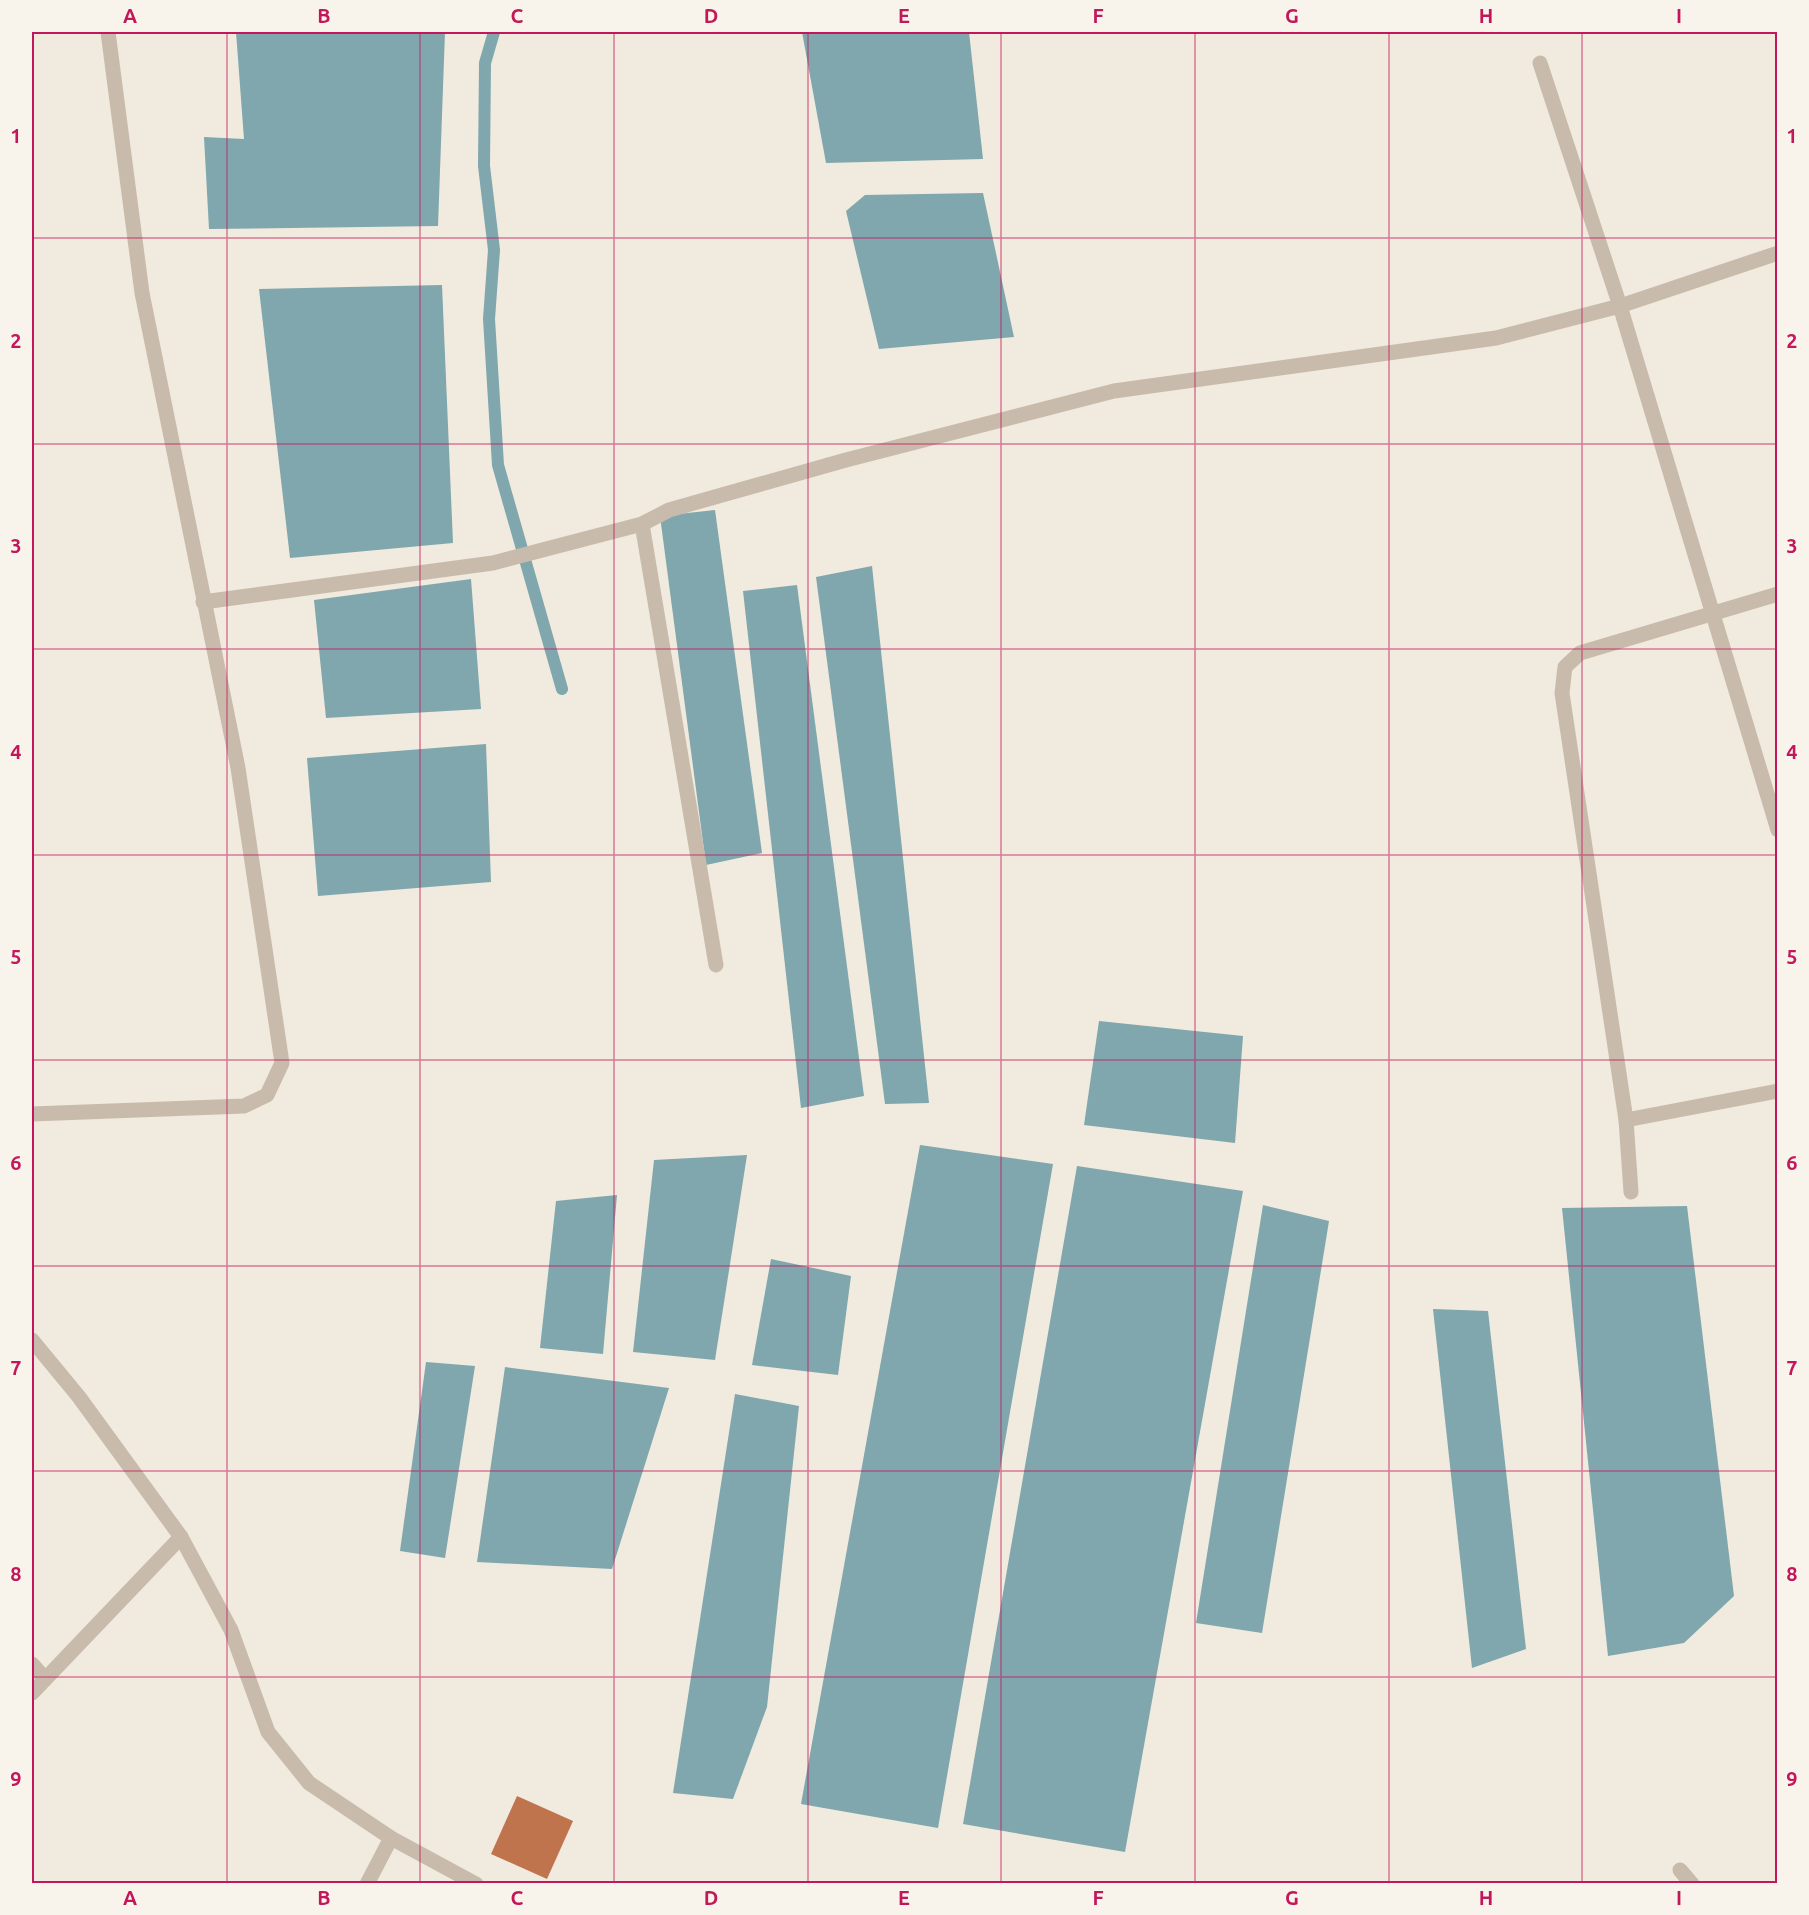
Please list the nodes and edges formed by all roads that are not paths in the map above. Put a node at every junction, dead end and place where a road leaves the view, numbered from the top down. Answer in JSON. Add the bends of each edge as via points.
{"nodes":[{"id":1,"x":108,"y":32,"type":"edge"},
{"id":2,"x":1540,"y":63,"type":"dead end"},
{"id":3,"x":1778,"y":253,"type":"edge"},
{"id":4,"x":1620,"y":306,"type":"junction"},
{"id":5,"x":642,"y":524,"type":"junction"},
{"id":6,"x":1778,"y":594,"type":"edge"},
{"id":7,"x":203,"y":602,"type":"junction"},
{"id":8,"x":1710,"y":612,"type":"junction"},
{"id":9,"x":1778,"y":830,"type":"edge"},
{"id":10,"x":716,"y":965,"type":"dead end"},
{"id":11,"x":1778,"y":1091,"type":"edge"},
{"id":12,"x":32,"y":1114,"type":"edge"},
{"id":13,"x":1626,"y":1120,"type":"junction"},
{"id":14,"x":1631,"y":1192,"type":"dead end"},
{"id":15,"x":32,"y":1340,"type":"edge"},
{"id":16,"x":181,"y":1537,"type":"junction"},
{"id":17,"x":32,"y":1664,"type":"edge"},
{"id":18,"x":45,"y":1678,"type":"junction"},
{"id":19,"x":32,"y":1693,"type":"edge"},
{"id":20,"x":391,"y":1839,"type":"junction"},
{"id":21,"x":1680,"y":1870,"type":"dead end"},
{"id":22,"x":367,"y":1884,"type":"edge"},
{"id":23,"x":476,"y":1884,"type":"edge"},
{"id":24,"x":1692,"y":1884,"type":"edge"}],
"edges":[{"from":1,"to":7,"type":"street","via":[[142,292]]},
{"from":2,"to":4,"type":"street"},
{"from":3,"to":4,"type":"street"},
{"from":4,"to":5,"type":"street","via":[[1496,338],[1114,391],[669,510]]},
{"from":4,"to":8,"type":"street"},
{"from":5,"to":7,"type":"street","via":[[494,563]]},
{"from":5,"to":10,"type":"street"},
{"from":6,"to":8,"type":"street"},
{"from":7,"to":12,"type":"street","via":[[238,768],[282,1063],[267,1095],[244,1106]]},
{"from":8,"to":9,"type":"street"},
{"from":8,"to":13,"type":"street","via":[[1580,653],[1565,667],[1562,693]]},
{"from":11,"to":13,"type":"street"},
{"from":13,"to":14,"type":"street"},
{"from":15,"to":16,"type":"street"},
{"from":16,"to":18,"type":"street"},
{"from":16,"to":20,"type":"street","via":[[231,1630],[268,1731],[309,1783]]},
{"from":17,"to":18,"type":"street"},
{"from":18,"to":19,"type":"street"},
{"from":20,"to":22,"type":"street"},
{"from":20,"to":23,"type":"street"},
{"from":21,"to":24,"type":"street"}]}
